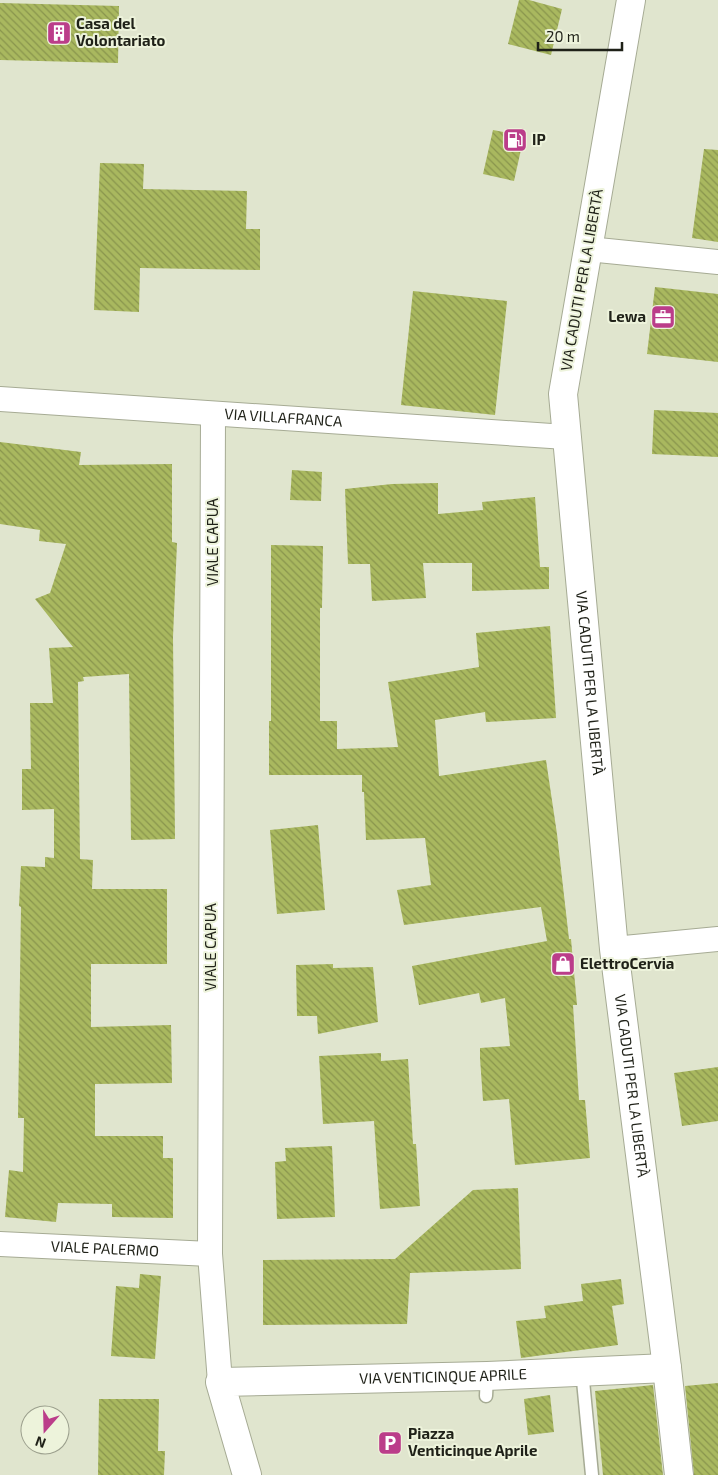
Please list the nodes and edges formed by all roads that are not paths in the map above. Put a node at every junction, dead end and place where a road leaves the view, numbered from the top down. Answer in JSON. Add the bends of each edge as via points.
{"nodes":[{"id":1,"x":630,"y":0,"type":"edge"},
{"id":2,"x":588,"y":249,"type":"junction"},
{"id":3,"x":718,"y":262,"type":"edge"},
{"id":4,"x":0,"y":399,"type":"edge"},
{"id":5,"x":213,"y":415,"type":"junction"},
{"id":6,"x":566,"y":437,"type":"junction"},
{"id":7,"x":718,"y":939,"type":"edge"},
{"id":8,"x":614,"y":949,"type":"junction"},
{"id":9,"x":0,"y":1244,"type":"edge"},
{"id":10,"x":210,"y":1254,"type":"junction"},
{"id":11,"x":667,"y":1368,"type":"junction"},
{"id":12,"x":582,"y":1370,"type":"junction"},
{"id":13,"x":220,"y":1382,"type":"junction"},
{"id":14,"x":247,"y":1475,"type":"edge"},
{"id":15,"x":592,"y":1475,"type":"edge"},
{"id":16,"x":678,"y":1475,"type":"edge"}],
"edges":[{"from":1,"to":2,"type":"street","name":"VIA CADUTI PER LA LIBERTÀ"},
{"from":2,"to":3,"type":"street"},
{"from":2,"to":6,"type":"street","name":"VIA CADUTI PER LA LIBERTÀ","via":[[563,394]]},
{"from":4,"to":5,"type":"street","name":"VIA VILLAFRANCA"},
{"from":5,"to":6,"type":"street","name":"VIA VILLAFRANCA"},
{"from":5,"to":10,"type":"street","name":"VIALE CAPUA"},
{"from":6,"to":8,"type":"street","name":"VIA CADUTI PER LA LIBERTÀ"},
{"from":7,"to":8,"type":"street"},
{"from":8,"to":11,"type":"street","name":"VIA CADUTI PER LA LIBERTÀ"},
{"from":9,"to":10,"type":"street","name":"VIALE PALERMO"},
{"from":10,"to":13,"type":"street","name":"VIALE CAPUA"},
{"from":11,"to":12,"type":"street","name":"VIA VENTICINQUE APRILE"},
{"from":11,"to":16,"type":"street","name":"VIA CADUTI PER LA LIBERTÀ"},
{"from":12,"to":13,"type":"street","name":"VIA VENTICINQUE APRILE","via":[[487,1386]]},
{"from":12,"to":15,"type":"lane"},
{"from":13,"to":14,"type":"street","name":"VIALE CAPUA"}]}
